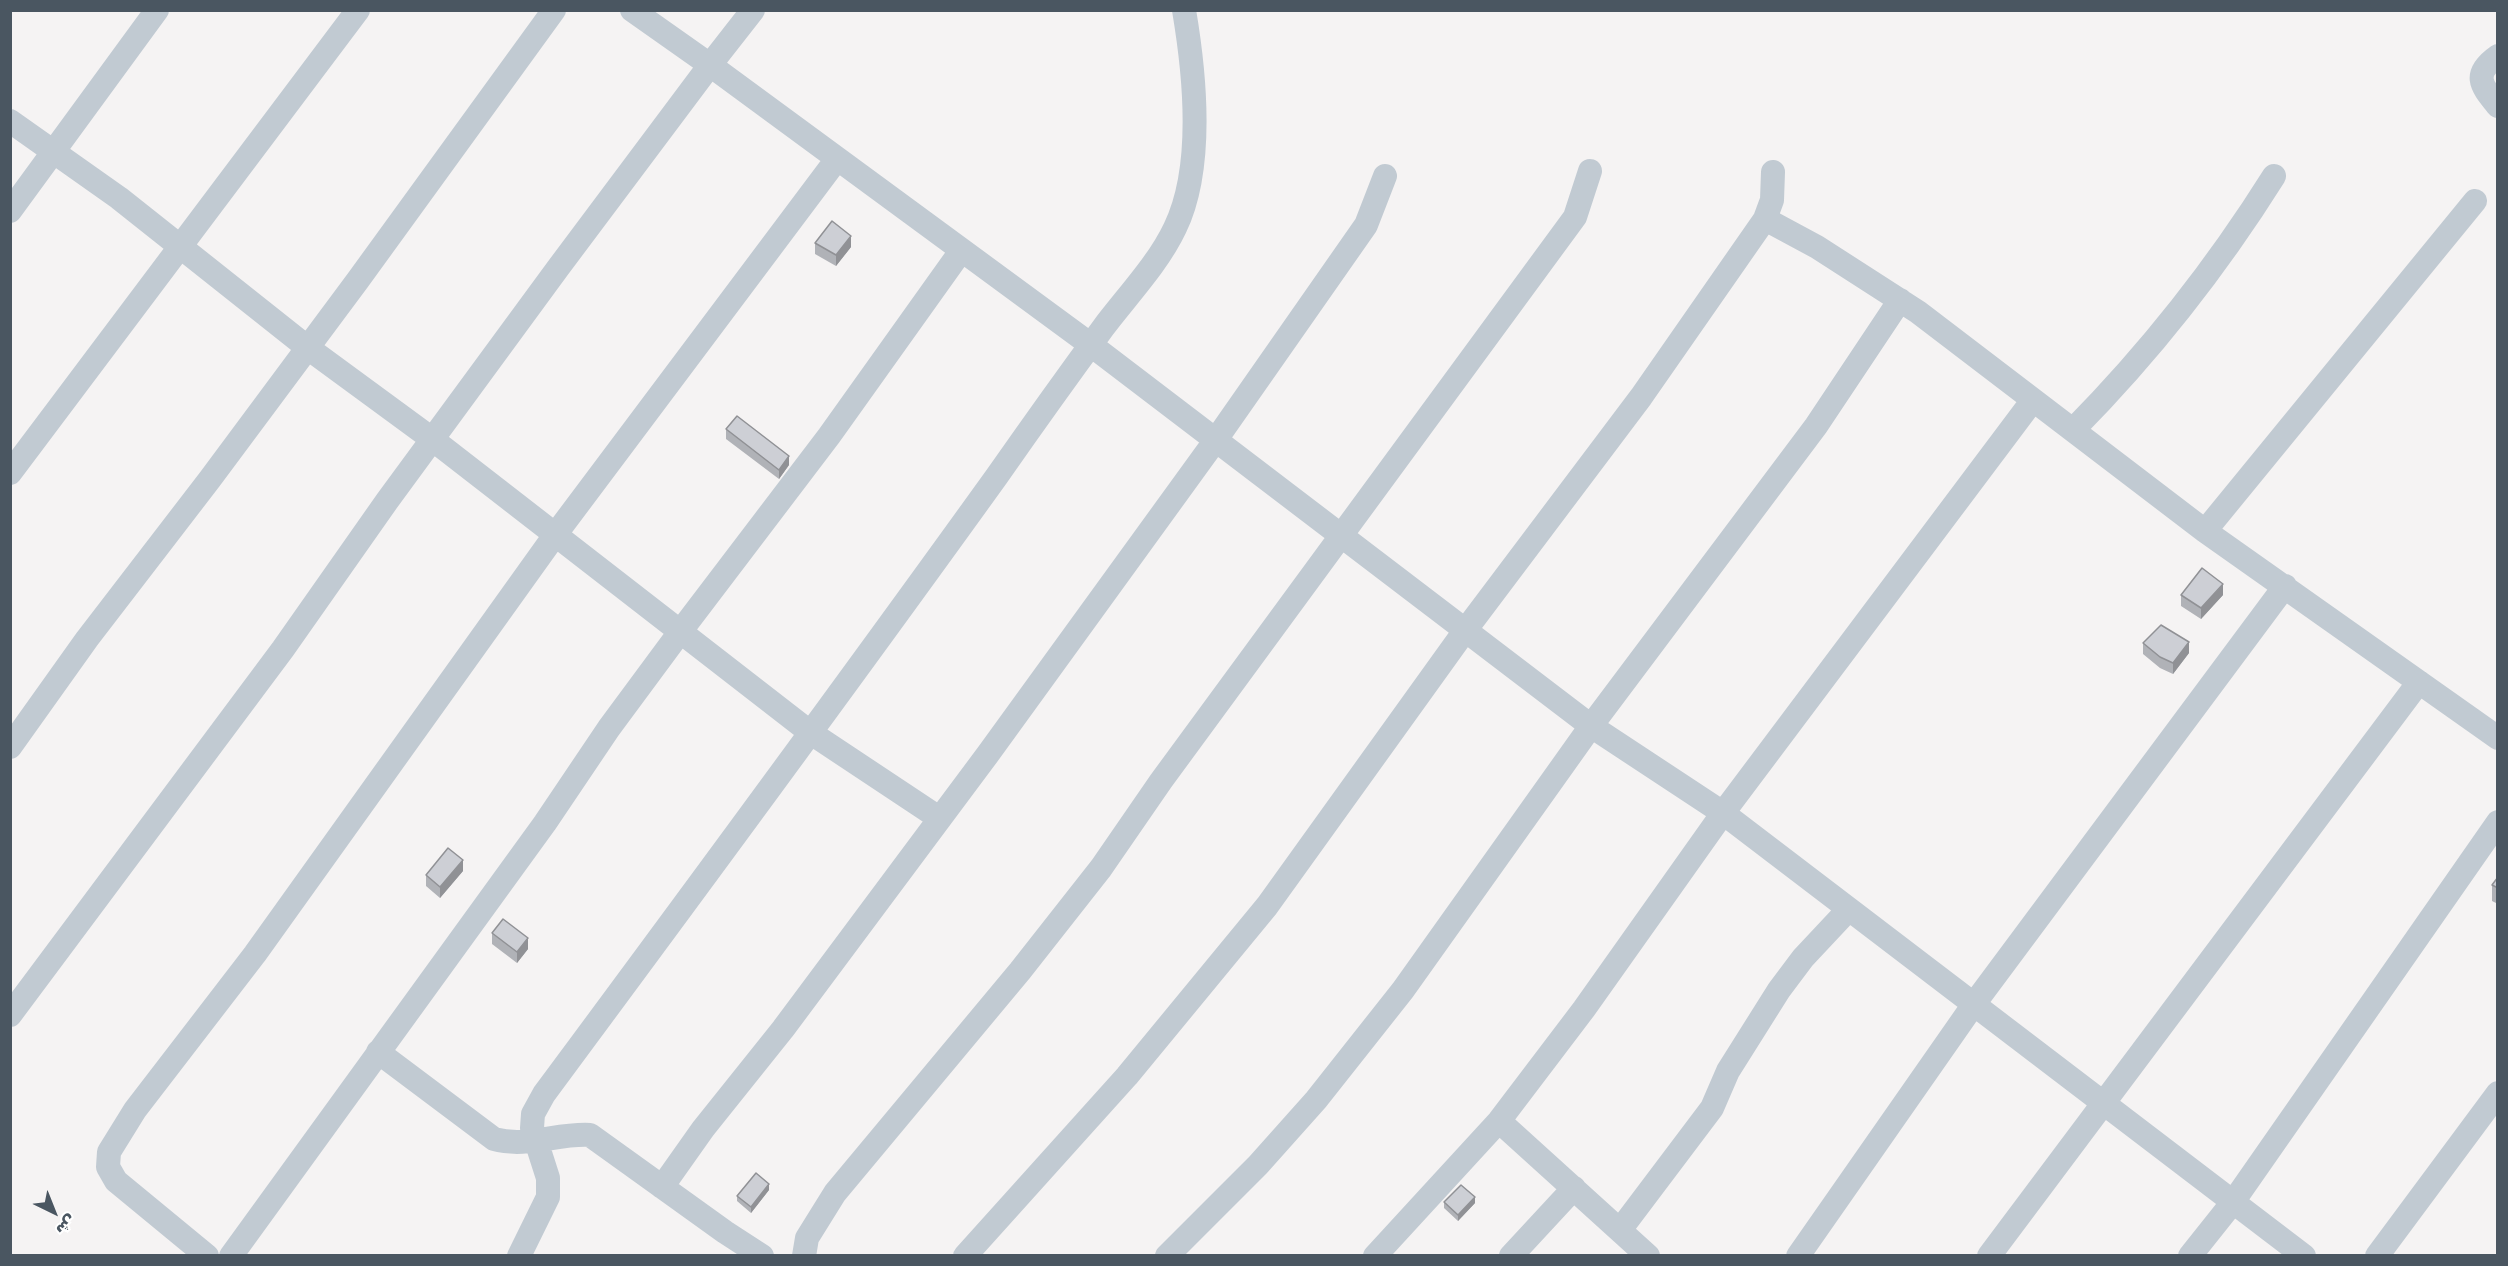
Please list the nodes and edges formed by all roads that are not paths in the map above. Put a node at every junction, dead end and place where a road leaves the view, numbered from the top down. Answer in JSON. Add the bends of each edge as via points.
{"nodes":[{"id":1,"x":157,"y":10,"type":"edge"},
{"id":2,"x":358,"y":10,"type":"edge"},
{"id":3,"x":554,"y":10,"type":"edge"},
{"id":4,"x":632,"y":10,"type":"edge"},
{"id":5,"x":753,"y":10,"type":"edge"},
{"id":6,"x":1184,"y":10,"type":"edge"},
{"id":7,"x":2498,"y":56,"type":"edge"},
{"id":8,"x":710,"y":65,"type":"junction"},
{"id":9,"x":2498,"y":106,"type":"edge"},
{"id":10,"x":10,"y":121,"type":"edge"},
{"id":11,"x":53,"y":152,"type":"junction"},
{"id":12,"x":837,"y":159,"type":"junction"},
{"id":13,"x":1590,"y":171,"type":"dead end"},
{"id":14,"x":1773,"y":172,"type":"dead end"},
{"id":15,"x":1385,"y":176,"type":"dead end"},
{"id":16,"x":2274,"y":176,"type":"dead end"},
{"id":17,"x":2475,"y":201,"type":"dead end"},
{"id":18,"x":10,"y":211,"type":"edge"},
{"id":19,"x":1765,"y":219,"type":"junction"},
{"id":20,"x":181,"y":247,"type":"junction"},
{"id":21,"x":962,"y":251,"type":"junction"},
{"id":22,"x":1900,"y":300,"type":"junction"},
{"id":23,"x":1091,"y":345,"type":"junction"},
{"id":24,"x":308,"y":348,"type":"junction"},
{"id":25,"x":2033,"y":400,"type":"junction"},
{"id":26,"x":2073,"y":430,"type":"junction"},
{"id":27,"x":432,"y":439,"type":"junction"},
{"id":28,"x":1215,"y":441,"type":"junction"},
{"id":29,"x":10,"y":473,"type":"edge"},
{"id":30,"x":2205,"y":531,"type":"junction"},
{"id":31,"x":555,"y":535,"type":"junction"},
{"id":32,"x":1340,"y":537,"type":"junction"},
{"id":33,"x":2285,"y":586,"type":"junction"},
{"id":34,"x":680,"y":632,"type":"junction"},
{"id":35,"x":1464,"y":632,"type":"junction"},
{"id":36,"x":2419,"y":682,"type":"junction"},
{"id":37,"x":1591,"y":726,"type":"junction"},
{"id":38,"x":811,"y":734,"type":"junction"},
{"id":39,"x":2498,"y":738,"type":"edge"},
{"id":40,"x":10,"y":747,"type":"edge"},
{"id":41,"x":1723,"y":813,"type":"junction"},
{"id":42,"x":939,"y":818,"type":"junction"},
{"id":43,"x":2498,"y":822,"type":"edge"},
{"id":44,"x":1848,"y":910,"type":"junction"},
{"id":45,"x":1974,"y":1004,"type":"junction"},
{"id":46,"x":10,"y":1015,"type":"edge"},
{"id":47,"x":378,"y":1052,"type":"junction"},
{"id":48,"x":2498,"y":1093,"type":"edge"},
{"id":49,"x":2103,"y":1103,"type":"junction"},
{"id":50,"x":1499,"y":1121,"type":"junction"},
{"id":51,"x":535,"y":1142,"type":"junction"},
{"id":52,"x":662,"y":1187,"type":"junction"},
{"id":53,"x":1574,"y":1188,"type":"junction"},
{"id":54,"x":2233,"y":1202,"type":"junction"},
{"id":55,"x":1620,"y":1230,"type":"junction"},
{"id":56,"x":207,"y":1256,"type":"edge"},
{"id":57,"x":231,"y":1256,"type":"edge"},
{"id":58,"x":519,"y":1256,"type":"edge"},
{"id":59,"x":762,"y":1256,"type":"edge"},
{"id":60,"x":804,"y":1256,"type":"edge"},
{"id":61,"x":965,"y":1256,"type":"edge"},
{"id":62,"x":1167,"y":1256,"type":"edge"},
{"id":63,"x":1375,"y":1256,"type":"edge"},
{"id":64,"x":1511,"y":1256,"type":"edge"},
{"id":65,"x":1648,"y":1256,"type":"edge"},
{"id":66,"x":1798,"y":1256,"type":"edge"},
{"id":67,"x":1989,"y":1256,"type":"edge"},
{"id":68,"x":2190,"y":1256,"type":"edge"},
{"id":69,"x":2304,"y":1256,"type":"edge"},
{"id":70,"x":2377,"y":1256,"type":"edge"}],
"edges":[{"from":1,"to":11,"type":"street"},
{"from":2,"to":20,"type":"street"},
{"from":3,"to":24,"type":"street"},
{"from":4,"to":8,"type":"street"},
{"from":5,"to":8,"type":"street"},
{"from":6,"to":23,"type":"street","via":[[1194,104],[1185,202],[1162,250]]},
{"from":7,"to":9,"type":"street","via":[[2488,63],[2482,76],[2484,90]]},
{"from":8,"to":12,"type":"street"},
{"from":8,"to":27,"type":"street"},
{"from":10,"to":11,"type":"street"},
{"from":11,"to":18,"type":"street"},
{"from":11,"to":20,"type":"street"},
{"from":12,"to":21,"type":"street"},
{"from":12,"to":31,"type":"street"},
{"from":13,"to":32,"type":"street","via":[[1575,217]]},
{"from":14,"to":19,"type":"street","via":[[1772,200]]},
{"from":15,"to":28,"type":"street","via":[[1366,225]]},
{"from":16,"to":26,"type":"street","via":[[2182,310],[2148,352]]},
{"from":17,"to":30,"type":"street"},
{"from":19,"to":22,"type":"street"},
{"from":19,"to":35,"type":"street","via":[[1641,398]]},
{"from":20,"to":24,"type":"street"},
{"from":20,"to":29,"type":"street"},
{"from":21,"to":23,"type":"street"},
{"from":21,"to":34,"type":"street","via":[[829,436]]},
{"from":22,"to":25,"type":"street"},
{"from":22,"to":37,"type":"street","via":[[1816,426]]},
{"from":23,"to":28,"type":"street"},
{"from":23,"to":38,"type":"street"},
{"from":24,"to":27,"type":"street"},
{"from":24,"to":40,"type":"street"},
{"from":25,"to":26,"type":"street"},
{"from":25,"to":41,"type":"street"},
{"from":26,"to":30,"type":"street"},
{"from":27,"to":31,"type":"street"},
{"from":27,"to":46,"type":"street","via":[[284,649]]},
{"from":28,"to":32,"type":"street"},
{"from":28,"to":42,"type":"street"},
{"from":30,"to":33,"type":"street"},
{"from":31,"to":34,"type":"street"},
{"from":31,"to":56,"type":"street","via":[[255,954],[135,1110],[109,1152],[108,1167],[116,1181]]},
{"from":32,"to":35,"type":"street"},
{"from":32,"to":60,"type":"street","via":[[1101,868],[835,1193],[807,1238]]},
{"from":33,"to":36,"type":"street"},
{"from":33,"to":45,"type":"street"},
{"from":34,"to":38,"type":"street"},
{"from":34,"to":47,"type":"street"},
{"from":35,"to":37,"type":"street"},
{"from":35,"to":61,"type":"street","via":[[1267,906],[1127,1076]]},
{"from":36,"to":39,"type":"street"},
{"from":36,"to":49,"type":"street"},
{"from":37,"to":41,"type":"street"},
{"from":37,"to":62,"type":"street","via":[[1403,990],[1316,1100]]},
{"from":38,"to":42,"type":"street"},
{"from":38,"to":51,"type":"street","via":[[544,1094],[533,1114]]},
{"from":41,"to":44,"type":"street"},
{"from":41,"to":50,"type":"street"},
{"from":42,"to":52,"type":"street"},
{"from":43,"to":54,"type":"street"},
{"from":44,"to":45,"type":"street"},
{"from":44,"to":55,"type":"street","via":[[1779,990],[1728,1071],[1712,1108]]},
{"from":45,"to":49,"type":"street"},
{"from":45,"to":66,"type":"street"},
{"from":47,"to":51,"type":"street","via":[[494,1139]]},
{"from":47,"to":57,"type":"street"},
{"from":48,"to":70,"type":"street"},
{"from":49,"to":54,"type":"street"},
{"from":49,"to":67,"type":"street"},
{"from":50,"to":53,"type":"street"},
{"from":50,"to":63,"type":"street"},
{"from":51,"to":52,"type":"street","via":[[590,1135]]},
{"from":51,"to":58,"type":"street","via":[[549,1179],[548,1197]]},
{"from":52,"to":59,"type":"street"},
{"from":53,"to":55,"type":"street"},
{"from":53,"to":64,"type":"street"},
{"from":54,"to":68,"type":"street"},
{"from":54,"to":69,"type":"street"},
{"from":55,"to":65,"type":"street"}]}
